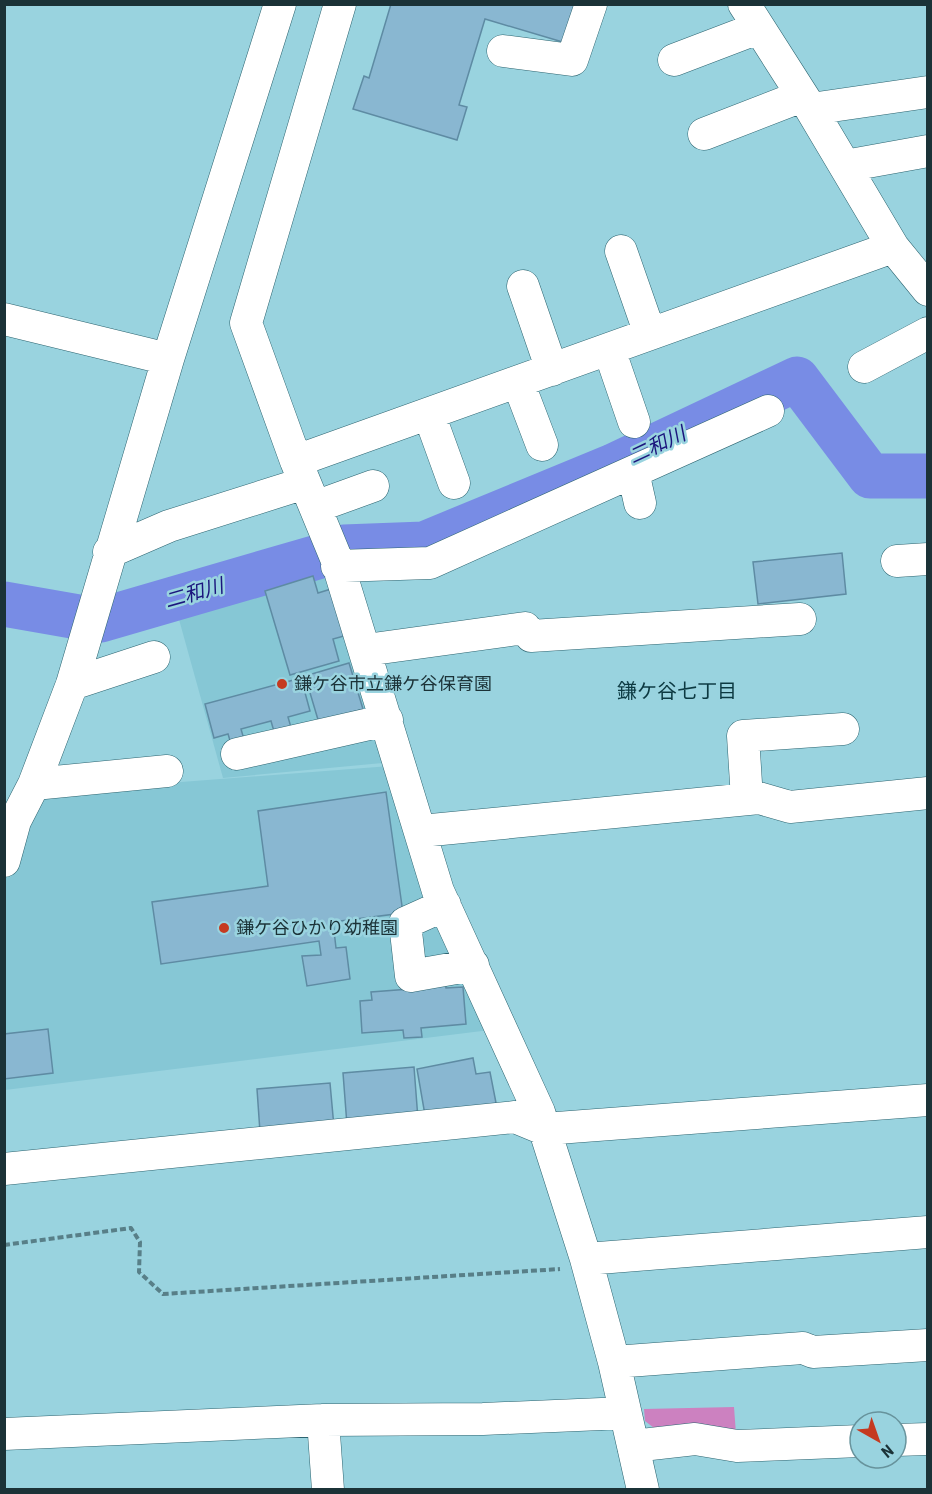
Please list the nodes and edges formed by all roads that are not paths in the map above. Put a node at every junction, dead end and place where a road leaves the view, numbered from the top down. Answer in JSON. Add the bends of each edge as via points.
{"nodes":[{"id":1,"x":280,"y":4,"type":"edge"},
{"id":2,"x":340,"y":4,"type":"edge"},
{"id":3,"x":591,"y":4,"type":"edge"},
{"id":4,"x":751,"y":16,"type":"edge"},
{"id":5,"x":503,"y":51,"type":"dead end"},
{"id":6,"x":674,"y":60,"type":"dead end"},
{"id":7,"x":927,"y":92,"type":"edge"},
{"id":8,"x":807,"y":103,"type":"junction"},
{"id":9,"x":704,"y":134,"type":"dead end"},
{"id":10,"x":927,"y":151,"type":"edge"},
{"id":11,"x":845,"y":166,"type":"junction"},
{"id":12,"x":893,"y":247,"type":"junction"},
{"id":13,"x":621,"y":252,"type":"dead end"},
{"id":14,"x":524,"y":286,"type":"dead end"},
{"id":15,"x":927,"y":290,"type":"edge"},
{"id":16,"x":4,"y":319,"type":"edge"},
{"id":17,"x":927,"y":333,"type":"edge"},
{"id":18,"x":650,"y":334,"type":"junction"},
{"id":19,"x":609,"y":349,"type":"junction"},
{"id":20,"x":168,"y":359,"type":"junction"},
{"id":21,"x":864,"y":367,"type":"dead end"},
{"id":22,"x":552,"y":370,"type":"junction"},
{"id":23,"x":518,"y":382,"type":"junction"},
{"id":24,"x":768,"y":411,"type":"dead end"},
{"id":25,"x":429,"y":414,"type":"junction"},
{"id":26,"x":634,"y":422,"type":"dead end"},
{"id":27,"x":542,"y":445,"type":"dead end"},
{"id":28,"x":633,"y":472,"type":"junction"},
{"id":29,"x":454,"y":483,"type":"dead end"},
{"id":30,"x":305,"y":484,"type":"junction"},
{"id":31,"x":373,"y":486,"type":"dead end"},
{"id":32,"x":640,"y":503,"type":"dead end"},
{"id":33,"x":109,"y":552,"type":"junction"},
{"id":34,"x":334,"y":556,"type":"junction"},
{"id":35,"x":800,"y":620,"type":"dead end"},
{"id":36,"x":366,"y":650,"type":"junction"},
{"id":37,"x":154,"y":657,"type":"dead end"},
{"id":38,"x":72,"y":684,"type":"junction"},
{"id":39,"x":387,"y":720,"type":"junction"},
{"id":40,"x":843,"y":729,"type":"dead end"},
{"id":41,"x":237,"y":754,"type":"dead end"},
{"id":42,"x":167,"y":771,"type":"dead end"},
{"id":43,"x":34,"y":784,"type":"junction"},
{"id":44,"x":927,"y":793,"type":"edge"},
{"id":45,"x":747,"y":799,"type":"junction"},
{"id":46,"x":10,"y":823,"type":"edge"},
{"id":47,"x":421,"y":831,"type":"junction"},
{"id":48,"x":4,"y":861,"type":"edge"},
{"id":49,"x":445,"y":905,"type":"junction"},
{"id":50,"x":473,"y":965,"type":"junction"},
{"id":51,"x":927,"y":1100,"type":"edge"},
{"id":52,"x":544,"y":1129,"type":"junction"},
{"id":53,"x":4,"y":1169,"type":"edge"},
{"id":54,"x":927,"y":1232,"type":"edge"},
{"id":55,"x":586,"y":1259,"type":"junction"},
{"id":56,"x":927,"y":1345,"type":"edge"},
{"id":57,"x":614,"y":1362,"type":"junction"},
{"id":58,"x":625,"y":1413,"type":"junction"},
{"id":59,"x":323,"y":1420,"type":"junction"},
{"id":60,"x":4,"y":1434,"type":"edge"},
{"id":61,"x":927,"y":1439,"type":"edge"},
{"id":62,"x":908,"y":1440,"type":"edge"},
{"id":63,"x":848,"y":1441,"type":"edge"},
{"id":64,"x":633,"y":1446,"type":"junction"},
{"id":65,"x":328,"y":1490,"type":"edge"},
{"id":66,"x":643,"y":1490,"type":"edge"}],
"edges":[{"from":1,"to":20,"type":"street"},
{"from":2,"to":30,"type":"street","via":[[246,323]]},
{"from":3,"to":5,"type":"street","via":[[572,60]]},
{"from":4,"to":6,"type":"street"},
{"from":4,"to":8,"type":"street"},
{"from":7,"to":8,"type":"street"},
{"from":8,"to":9,"type":"street"},
{"from":8,"to":11,"type":"street"},
{"from":10,"to":11,"type":"street"},
{"from":11,"to":12,"type":"street"},
{"from":12,"to":15,"type":"street"},
{"from":12,"to":18,"type":"street"},
{"from":13,"to":18,"type":"street"},
{"from":14,"to":22,"type":"street"},
{"from":16,"to":20,"type":"street"},
{"from":17,"to":21,"type":"street"},
{"from":18,"to":19,"type":"street"},
{"from":19,"to":22,"type":"street"},
{"from":19,"to":26,"type":"street"},
{"from":20,"to":33,"type":"street"},
{"from":22,"to":23,"type":"street"},
{"from":23,"to":25,"type":"street"},
{"from":23,"to":27,"type":"street"},
{"from":24,"to":28,"type":"street"},
{"from":25,"to":29,"type":"street"},
{"from":25,"to":30,"type":"street"},
{"from":28,"to":32,"type":"street"},
{"from":28,"to":34,"type":"street","via":[[430,563]]},
{"from":30,"to":31,"type":"street"},
{"from":30,"to":33,"type":"street","via":[[169,526]]},
{"from":30,"to":34,"type":"street"},
{"from":33,"to":38,"type":"street"},
{"from":34,"to":36,"type":"street"},
{"from":35,"to":36,"type":"street","via":[[531,636],[525,628]]},
{"from":36,"to":39,"type":"street"},
{"from":37,"to":38,"type":"street"},
{"from":38,"to":43,"type":"street"},
{"from":39,"to":41,"type":"street"},
{"from":39,"to":47,"type":"street"},
{"from":40,"to":45,"type":"street","via":[[743,736]]},
{"from":42,"to":43,"type":"street"},
{"from":43,"to":46,"type":"street"},
{"from":44,"to":45,"type":"street","via":[[790,807],[759,798]]},
{"from":45,"to":47,"type":"street"},
{"from":46,"to":48,"type":"street"},
{"from":47,"to":49,"type":"street"},
{"from":49,"to":50,"type":"street"},
{"from":49,"to":50,"type":"street","via":[[405,923],[411,976]]},
{"from":50,"to":52,"type":"street"},
{"from":51,"to":52,"type":"street"},
{"from":52,"to":53,"type":"street","via":[[515,1117]]},
{"from":52,"to":55,"type":"street"},
{"from":54,"to":55,"type":"street"},
{"from":55,"to":57,"type":"street"},
{"from":56,"to":57,"type":"street","via":[[813,1352],[802,1348]]},
{"from":57,"to":58,"type":"street"},
{"from":58,"to":59,"type":"street"},
{"from":58,"to":64,"type":"street"},
{"from":59,"to":60,"type":"street"},
{"from":59,"to":65,"type":"street"},
{"from":61,"to":62,"type":"street"},
{"from":63,"to":64,"type":"street","via":[[737,1446],[695,1439]]},
{"from":64,"to":66,"type":"street"}]}
